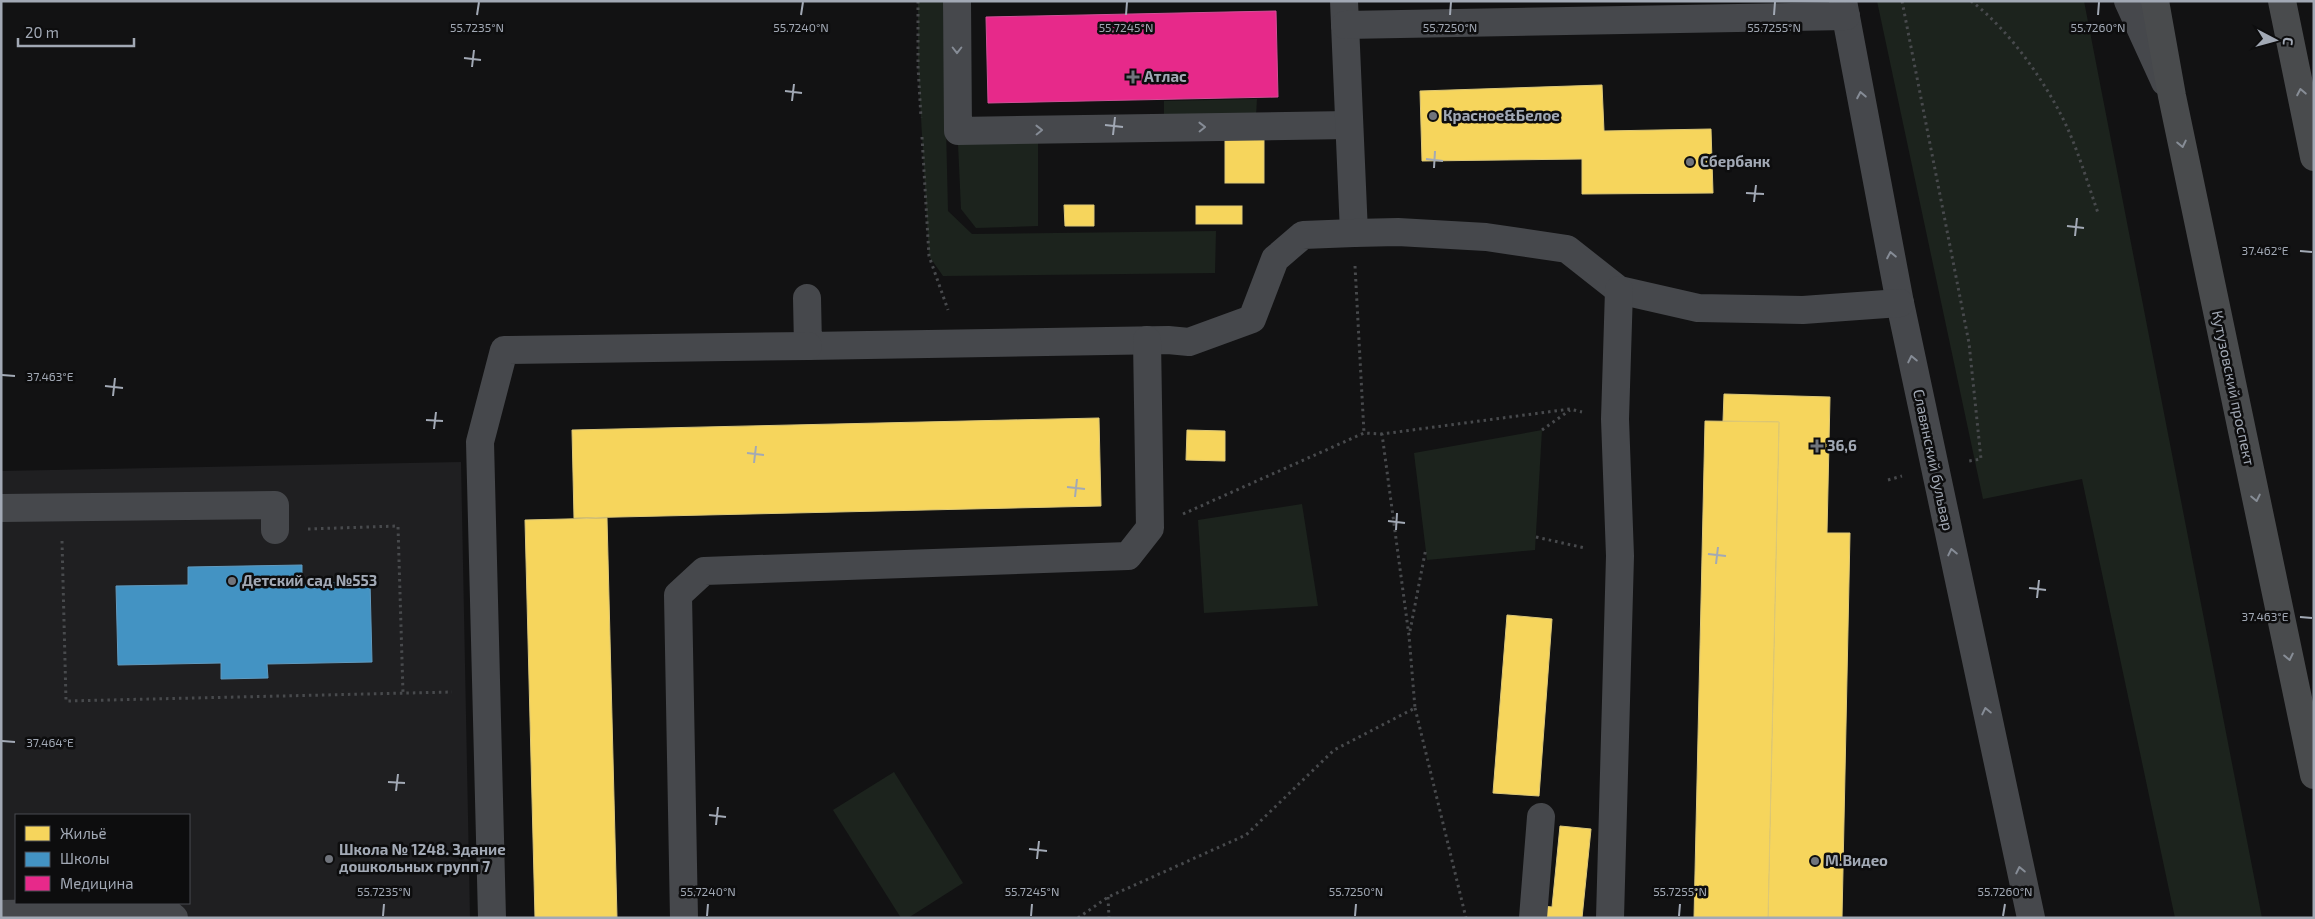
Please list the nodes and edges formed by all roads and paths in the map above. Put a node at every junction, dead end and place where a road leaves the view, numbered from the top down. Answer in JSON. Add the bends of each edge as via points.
{"nodes":[{"id":1,"x":918,"y":1,"type":"edge"},
{"id":2,"x":957,"y":1,"type":"edge"},
{"id":3,"x":1902,"y":1,"type":"edge"},
{"id":4,"x":1971,"y":1,"type":"edge"},
{"id":5,"x":2128,"y":1,"type":"edge"},
{"id":6,"x":2155,"y":1,"type":"edge"},
{"id":7,"x":2282,"y":1,"type":"edge"},
{"id":8,"x":1844,"y":9,"type":"edge"},
{"id":9,"x":1344,"y":13,"type":"edge"},
{"id":10,"x":2172,"y":96,"type":"junction"},
{"id":11,"x":1349,"y":125,"type":"junction"},
{"id":12,"x":922,"y":126,"type":"dead end"},
{"id":13,"x":922,"y":136,"type":"dead end"},
{"id":14,"x":2314,"y":157,"type":"edge"},
{"id":15,"x":2098,"y":213,"type":"dead end"},
{"id":16,"x":1354,"y":233,"type":"junction"},
{"id":17,"x":1619,"y":290,"type":"junction"},
{"id":18,"x":808,"y":298,"type":"dead end"},
{"id":19,"x":1900,"y":303,"type":"junction"},
{"id":20,"x":1147,"y":340,"type":"junction"},
{"id":21,"x":960,"y":342,"type":"junction"},
{"id":22,"x":808,"y":346,"type":"junction"},
{"id":23,"x":1570,"y":409,"type":"junction"},
{"id":24,"x":1615,"y":419,"type":"junction"},
{"id":25,"x":1542,"y":430,"type":"dead end"},
{"id":26,"x":1364,"y":433,"type":"junction"},
{"id":27,"x":1382,"y":434,"type":"junction"},
{"id":28,"x":1981,"y":459,"type":"dead end"},
{"id":29,"x":1,"y":508,"type":"edge"},
{"id":30,"x":1150,"y":528,"type":"junction"},
{"id":31,"x":275,"y":530,"type":"joint"},
{"id":32,"x":1536,"y":537,"type":"dead end"},
{"id":33,"x":72,"y":538,"type":"dead end"},
{"id":34,"x":1426,"y":548,"type":"dead end"},
{"id":35,"x":1620,"y":556,"type":"junction"},
{"id":36,"x":1409,"y":636,"type":"junction"},
{"id":37,"x":485,"y":691,"type":"junction"},
{"id":38,"x":404,"y":693,"type":"junction"},
{"id":39,"x":1415,"y":708,"type":"junction"},
{"id":40,"x":2314,"y":775,"type":"edge"},
{"id":41,"x":1541,"y":818,"type":"dead end"},
{"id":42,"x":1108,"y":897,"type":"junction"},
{"id":43,"x":1,"y":914,"type":"edge"},
{"id":44,"x":174,"y":918,"type":"edge"},
{"id":45,"x":492,"y":918,"type":"edge"},
{"id":46,"x":684,"y":918,"type":"edge"},
{"id":47,"x":1078,"y":918,"type":"edge"},
{"id":48,"x":1109,"y":918,"type":"edge"},
{"id":49,"x":1466,"y":918,"type":"edge"},
{"id":50,"x":1533,"y":918,"type":"edge"},
{"id":51,"x":1610,"y":918,"type":"edge"},
{"id":52,"x":2031,"y":918,"type":"edge"}],
"edges":[{"from":1,"to":12,"type":"path"},
{"from":2,"to":11,"type":"street","one_way":true,"via":[[958,131]]},
{"from":3,"to":28,"type":"path","via":[[1969,342]]},
{"from":4,"to":15,"type":"path","via":[[1988,14],[2033,69],[2070,134]]},
{"from":5,"to":10,"type":"street"},
{"from":6,"to":10,"type":"main road","name":"Кутузовский проспект"},
{"from":14,"to":7,"type":"main road","one_way":true},
{"from":8,"to":9,"type":"street"},
{"from":19,"to":8,"type":"street","name":"Славянский бульвар","one_way":true},
{"from":9,"to":11,"type":"street"},
{"from":10,"to":40,"type":"main road","name":"Кутузовский проспект","one_way":true},
{"from":11,"to":16,"type":"street"},
{"from":13,"to":21,"type":"path","via":[[929,256]]},
{"from":16,"to":17,"type":"street","via":[[1486,237],[1566,249]]},
{"from":16,"to":20,"type":"street","via":[[1304,235],[1275,259],[1252,320],[1188,342]]},
{"from":16,"to":26,"type":"path"},
{"from":17,"to":19,"type":"street","via":[[1698,308],[1803,310]]},
{"from":17,"to":24,"type":"street"},
{"from":18,"to":22,"type":"street"},
{"from":52,"to":19,"type":"street","name":"Славянский бульвар","one_way":true},
{"from":20,"to":21,"type":"street"},
{"from":20,"to":30,"type":"street"},
{"from":21,"to":22,"type":"street"},
{"from":22,"to":37,"type":"street","via":[[504,350],[480,442]]},
{"from":23,"to":24,"type":"path"},
{"from":23,"to":25,"type":"path"},
{"from":23,"to":27,"type":"path"},
{"from":24,"to":35,"type":"street"},
{"from":26,"to":27,"type":"path"},
{"from":26,"to":30,"type":"path"},
{"from":27,"to":36,"type":"path"},
{"from":29,"to":31,"type":"street","via":[[275,506]]},
{"from":30,"to":46,"type":"street","via":[[1128,556],[704,571],[678,595]]},
{"from":31,"to":38,"type":"path","via":[[398,526]]},
{"from":32,"to":35,"type":"path"},
{"from":33,"to":38,"type":"path","via":[[62,539],[66,701]]},
{"from":34,"to":36,"type":"path"},
{"from":35,"to":51,"type":"street"},
{"from":36,"to":39,"type":"path"},
{"from":37,"to":38,"type":"path"},
{"from":37,"to":45,"type":"street"},
{"from":39,"to":42,"type":"path","via":[[1334,750],[1246,835]]},
{"from":39,"to":49,"type":"path"},
{"from":41,"to":50,"type":"street"},
{"from":42,"to":47,"type":"path"},
{"from":42,"to":48,"type":"path"},
{"from":43,"to":44,"type":"street","via":[[156,911],[167,912]]}]}
